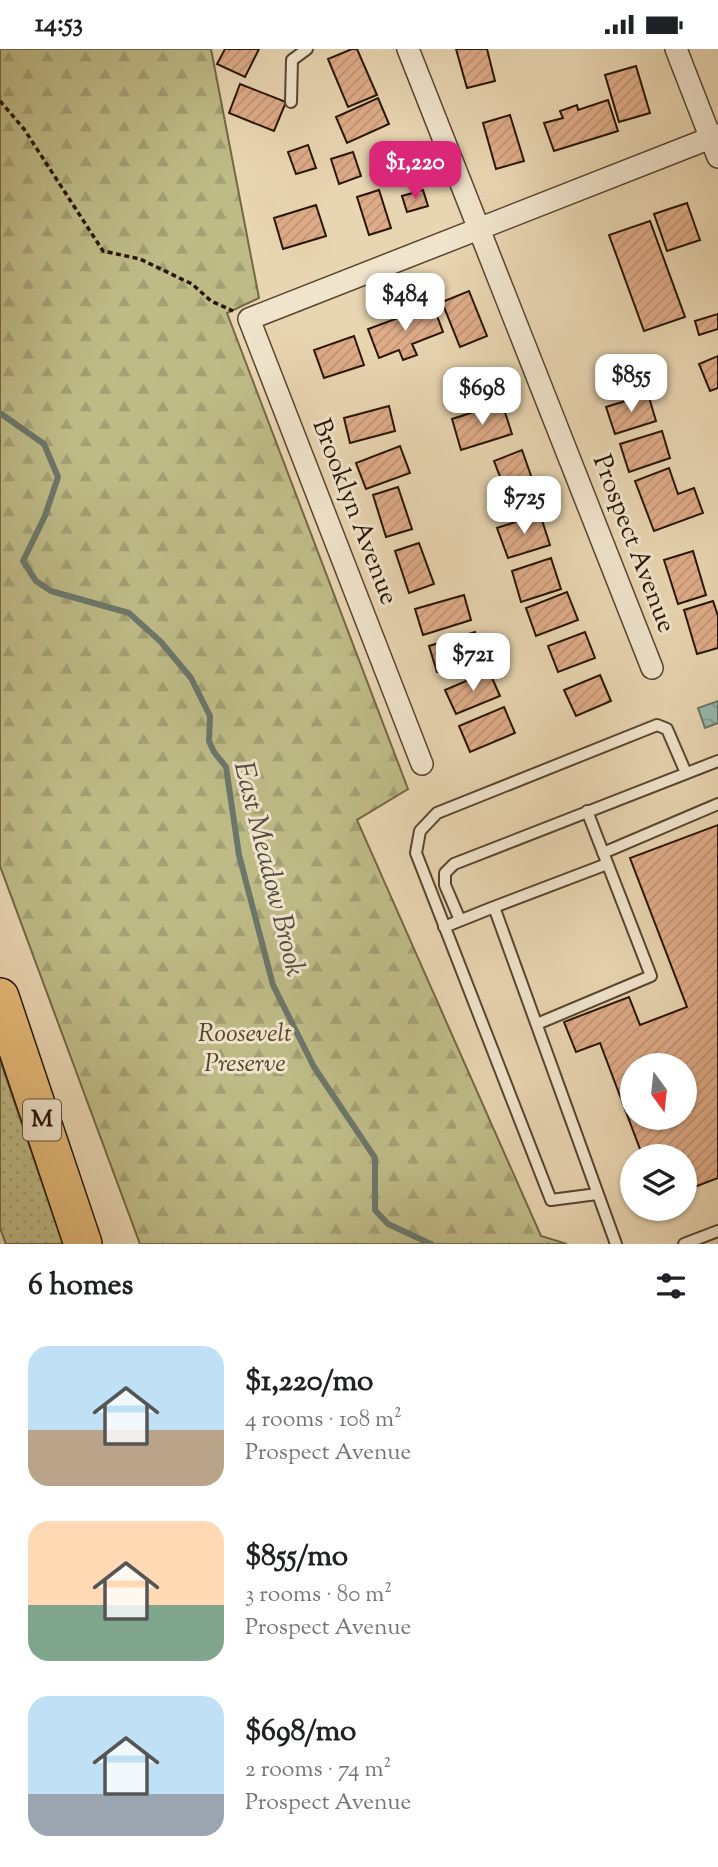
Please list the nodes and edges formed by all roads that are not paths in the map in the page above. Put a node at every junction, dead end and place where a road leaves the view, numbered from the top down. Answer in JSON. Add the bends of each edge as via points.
{"nodes":[{"id":1,"x":307,"y":49,"type":"edge"},
{"id":2,"x":408,"y":49,"type":"edge"},
{"id":3,"x":676,"y":49,"type":"edge"},
{"id":4,"x":291,"y":102,"type":"dead end"},
{"id":5,"x":716,"y":143,"type":"edge"},
{"id":6,"x":479,"y":229,"type":"junction"},
{"id":7,"x":652,"y":668,"type":"dead end"},
{"id":8,"x":718,"y":761,"type":"edge"},
{"id":9,"x":422,"y":764,"type":"dead end"},
{"id":10,"x":686,"y":773,"type":"junction"},
{"id":11,"x":718,"y":804,"type":"edge"},
{"id":12,"x":587,"y":811,"type":"junction"},
{"id":13,"x":605,"y":859,"type":"junction"},
{"id":14,"x":494,"y":907,"type":"junction"},
{"id":15,"x":460,"y":921,"type":"junction"},
{"id":16,"x":444,"y":927,"type":"junction"},
{"id":17,"x":0,"y":997,"type":"edge"},
{"id":18,"x":537,"y":1024,"type":"junction"},
{"id":19,"x":597,"y":1194,"type":"junction"},
{"id":20,"x":718,"y":1231,"type":"edge"},
{"id":21,"x":83,"y":1244,"type":"edge"},
{"id":22,"x":616,"y":1244,"type":"edge"},
{"id":23,"x":684,"y":1244,"type":"edge"}],
"edges":[{"from":1,"to":4,"type":"lane","via":[[292,60]]},
{"from":2,"to":6,"type":"street","name":"Prospect Avenue"},
{"from":3,"to":5,"type":"street"},
{"from":5,"to":6,"type":"street"},
{"from":6,"to":7,"type":"street","name":"Prospect Avenue"},
{"from":6,"to":9,"type":"street","name":"Brooklyn Avenue","via":[[249,319]]},
{"from":8,"to":10,"type":"lane"},
{"from":10,"to":12,"type":"lane"},
{"from":10,"to":16,"type":"lane","via":[[667,729],[657,725],[437,813],[419,831],[416,853]]},
{"from":11,"to":13,"type":"lane"},
{"from":12,"to":13,"type":"lane"},
{"from":12,"to":15,"type":"lane","via":[[454,863],[445,873],[445,885]]},
{"from":13,"to":14,"type":"lane"},
{"from":13,"to":18,"type":"lane","via":[[651,976]]},
{"from":14,"to":15,"type":"lane"},
{"from":14,"to":18,"type":"lane"},
{"from":15,"to":16,"type":"lane"},
{"from":16,"to":19,"type":"lane","via":[[551,1200]]},
{"from":17,"to":21,"type":"highway","number":"M"},
{"from":18,"to":19,"type":"lane"},
{"from":19,"to":22,"type":"lane"},
{"from":20,"to":23,"type":"lane"}]}
